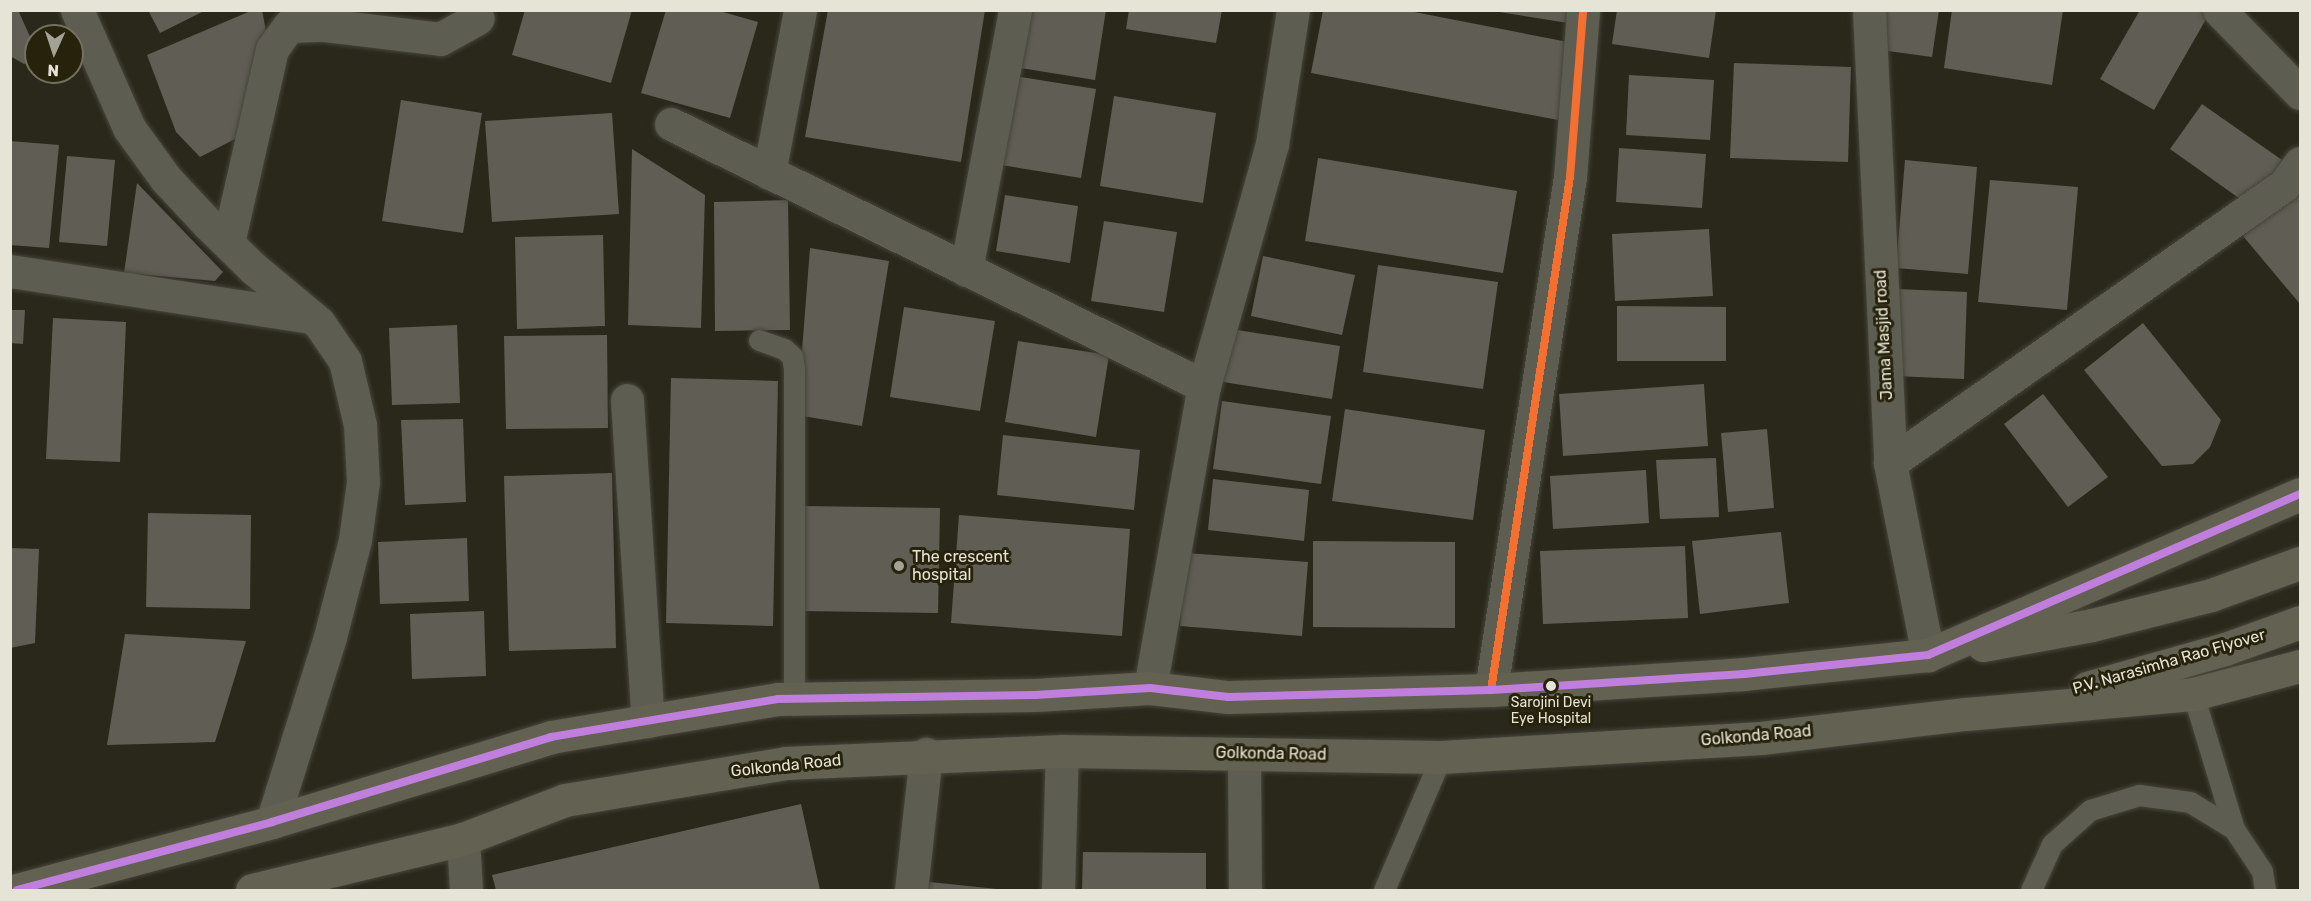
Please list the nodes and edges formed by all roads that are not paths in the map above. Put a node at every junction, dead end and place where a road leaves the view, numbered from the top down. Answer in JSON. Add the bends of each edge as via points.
{"nodes":[{"id":1,"x":77,"y":10,"type":"edge"},
{"id":2,"x":800,"y":10,"type":"edge"},
{"id":3,"x":1015,"y":10,"type":"edge"},
{"id":4,"x":1293,"y":10,"type":"edge"},
{"id":5,"x":1583,"y":10,"type":"edge"},
{"id":6,"x":1869,"y":10,"type":"edge"},
{"id":7,"x":2219,"y":10,"type":"edge"},
{"id":8,"x":478,"y":18,"type":"dead end"},
{"id":9,"x":2301,"y":93,"type":"edge"},
{"id":10,"x":671,"y":124,"type":"dead end"},
{"id":11,"x":2301,"y":163,"type":"edge"},
{"id":12,"x":769,"y":173,"type":"junction"},
{"id":13,"x":228,"y":243,"type":"junction"},
{"id":14,"x":10,"y":270,"type":"edge"},
{"id":15,"x":966,"y":270,"type":"junction"},
{"id":16,"x":313,"y":318,"type":"junction"},
{"id":17,"x":759,"y":340,"type":"dead end"},
{"id":18,"x":1204,"y":386,"type":"junction"},
{"id":19,"x":627,"y":400,"type":"dead end"},
{"id":20,"x":1890,"y":463,"type":"junction"},
{"id":21,"x":2301,"y":494,"type":"edge"},
{"id":22,"x":2301,"y":563,"type":"edge"},
{"id":23,"x":2301,"y":622,"type":"edge"},
{"id":24,"x":1928,"y":655,"type":"junction"},
{"id":25,"x":2301,"y":666,"type":"edge"},
{"id":26,"x":1150,"y":688,"type":"junction"},
{"id":27,"x":1491,"y":690,"type":"junction"},
{"id":28,"x":2193,"y":694,"type":"junction"},
{"id":29,"x":794,"y":700,"type":"junction"},
{"id":30,"x":1966,"y":714,"type":"junction"},
{"id":31,"x":648,"y":721,"type":"junction"},
{"id":32,"x":1062,"y":751,"type":"junction"},
{"id":33,"x":926,"y":754,"type":"junction"},
{"id":34,"x":1244,"y":754,"type":"junction"},
{"id":35,"x":1442,"y":757,"type":"junction"},
{"id":36,"x":272,"y":822,"type":"junction"},
{"id":37,"x":2234,"y":829,"type":"junction"},
{"id":38,"x":463,"y":839,"type":"junction"},
{"id":39,"x":909,"y":890,"type":"edge"},
{"id":40,"x":17,"y":891,"type":"edge"},
{"id":41,"x":252,"y":891,"type":"edge"},
{"id":42,"x":466,"y":891,"type":"edge"},
{"id":43,"x":1058,"y":891,"type":"edge"},
{"id":44,"x":1245,"y":891,"type":"edge"},
{"id":45,"x":1384,"y":891,"type":"edge"},
{"id":46,"x":2031,"y":891,"type":"edge"},
{"id":47,"x":2265,"y":891,"type":"edge"}],
"edges":[{"from":1,"to":13,"type":"street","via":[[129,128],[166,179]]},
{"from":2,"to":12,"type":"street"},
{"from":3,"to":15,"type":"street"},
{"from":4,"to":18,"type":"street","via":[[1272,144]]},
{"from":5,"to":27,"type":"street","via":[[1570,177]]},
{"from":6,"to":20,"type":"street","name":"Jama Masjid road"},
{"from":7,"to":9,"type":"street"},
{"from":8,"to":13,"type":"street","via":[[440,39],[325,26],[290,27],[272,49]]},
{"from":10,"to":12,"type":"street"},
{"from":11,"to":20,"type":"street","via":[[2284,185]]},
{"from":12,"to":15,"type":"street"},
{"from":13,"to":16,"type":"street"},
{"from":14,"to":16,"type":"street"},
{"from":15,"to":18,"type":"street"},
{"from":16,"to":36,"type":"street","via":[[345,361],[360,425],[363,482],[355,540],[330,637]]},
{"from":17,"to":29,"type":"lane","via":[[784,349],[792,356],[794,368]]},
{"from":18,"to":26,"type":"street"},
{"from":19,"to":31,"type":"street"},
{"from":20,"to":24,"type":"street","name":"Jama Masjid road"},
{"from":21,"to":24,"type":"highway"},
{"from":22,"to":24,"type":"highway","via":[[2211,594],[2092,625]]},
{"from":23,"to":30,"type":"highway","name":"P.V. Narasimha Rao Flyover","via":[[2104,684]]},
{"from":24,"to":27,"type":"highway","via":[[1744,674]]},
{"from":25,"to":28,"type":"highway","name":"Golkonda Road"},
{"from":26,"to":27,"type":"highway","via":[[1228,697]]},
{"from":26,"to":29,"type":"highway","via":[[1035,695]]},
{"from":28,"to":30,"type":"highway","name":"Golkonda Road"},
{"from":28,"to":37,"type":"lane"},
{"from":29,"to":31,"type":"highway"},
{"from":30,"to":35,"type":"highway","name":"Golkonda Road","via":[[1761,738]]},
{"from":31,"to":36,"type":"highway","via":[[551,737]]},
{"from":32,"to":33,"type":"highway","name":"Golkonda Road"},
{"from":32,"to":34,"type":"highway","name":"Golkonda Road"},
{"from":32,"to":43,"type":"street"},
{"from":33,"to":38,"type":"highway","name":"Golkonda Road","via":[[785,763],[565,800]]},
{"from":33,"to":39,"type":"street"},
{"from":34,"to":35,"type":"highway","name":"Golkonda Road"},
{"from":34,"to":44,"type":"street"},
{"from":35,"to":45,"type":"lane"},
{"from":36,"to":40,"type":"highway"},
{"from":37,"to":46,"type":"lane","via":[[2190,802],[2139,795],[2090,810],[2052,844]]},
{"from":37,"to":47,"type":"lane","via":[[2262,871]]},
{"from":38,"to":41,"type":"highway","name":"Golkonda Road"},
{"from":38,"to":42,"type":"street"}]}
